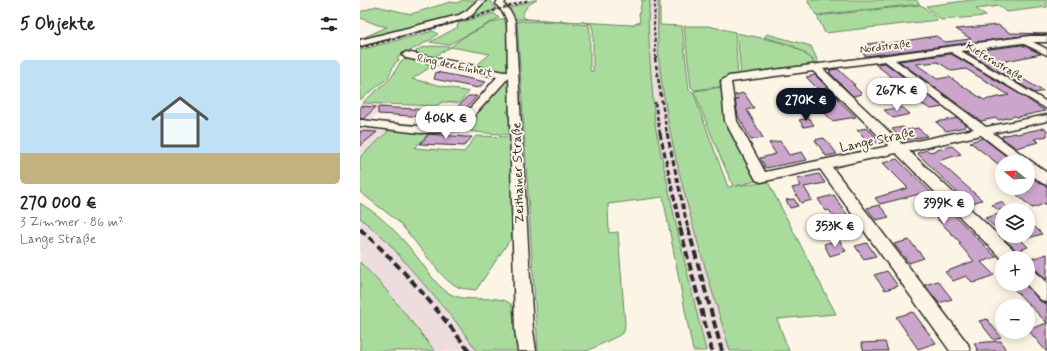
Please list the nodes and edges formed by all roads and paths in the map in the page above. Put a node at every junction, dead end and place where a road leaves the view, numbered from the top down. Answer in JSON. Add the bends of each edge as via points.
{"nodes":[{"id":1,"x":482,"y":0,"type":"edge"},
{"id":2,"x":502,"y":0,"type":"edge"},
{"id":3,"x":1047,"y":39,"type":"edge"},
{"id":4,"x":1023,"y":40,"type":"junction"},
{"id":5,"x":360,"y":43,"type":"edge"},
{"id":6,"x":952,"y":49,"type":"junction"},
{"id":7,"x":1047,"y":52,"type":"edge"},
{"id":8,"x":406,"y":55,"type":"dead end"},
{"id":9,"x":887,"y":58,"type":"junction"},
{"id":10,"x":815,"y":67,"type":"junction"},
{"id":11,"x":508,"y":75,"type":"junction"},
{"id":12,"x":1047,"y":106,"type":"edge"},
{"id":13,"x":1047,"y":118,"type":"edge"},
{"id":14,"x":362,"y":123,"type":"dead end"},
{"id":15,"x":983,"y":131,"type":"junction"},
{"id":16,"x":899,"y":149,"type":"junction"},
{"id":17,"x":1015,"y":155,"type":"edge"},
{"id":18,"x":824,"y":165,"type":"junction"},
{"id":19,"x":1035,"y":171,"type":"edge"},
{"id":20,"x":761,"y":177,"type":"joint"},
{"id":21,"x":1047,"y":180,"type":"edge"},
{"id":22,"x":1004,"y":251,"type":"edge"},
{"id":23,"x":1035,"y":282,"type":"edge"},
{"id":24,"x":1047,"y":294,"type":"edge"},
{"id":25,"x":526,"y":351,"type":"edge"},
{"id":26,"x":961,"y":351,"type":"edge"}],
"edges":[{"from":1,"to":5,"type":"street","via":[[462,17]]},
{"from":2,"to":11,"type":"street","name":"Zeithainer Straße","via":[[500,4],[511,21]]},
{"from":3,"to":4,"type":"street","name":"Nordstraße"},
{"from":4,"to":6,"type":"street","name":"Nordstraße"},
{"from":4,"to":7,"type":"street"},
{"from":6,"to":9,"type":"street","name":"Nordstraße"},
{"from":6,"to":12,"type":"street","name":"Kiefernstraße"},
{"from":8,"to":11,"type":"street","name":"Ring der Einheit"},
{"from":9,"to":10,"type":"street","name":"Nordstraße"},
{"from":9,"to":15,"type":"street"},
{"from":10,"to":16,"type":"street"},
{"from":10,"to":20,"type":"street","name":"Nordstraße","via":[[726,80],[731,122]]},
{"from":11,"to":14,"type":"street","name":"Ring der Einheit","via":[[465,120],[451,127],[436,129]]},
{"from":11,"to":25,"type":"street","name":"Zeithainer Straße"},
{"from":13,"to":15,"type":"street","name":"Lange Straße"},
{"from":15,"to":16,"type":"street","name":"Lange Straße"},
{"from":15,"to":17,"type":"street"},
{"from":16,"to":18,"type":"street","name":"Lange Straße"},
{"from":16,"to":22,"type":"street"},
{"from":18,"to":20,"type":"street","name":"Lange Straße"},
{"from":18,"to":26,"type":"street"},
{"from":19,"to":21,"type":"street"},
{"from":23,"to":24,"type":"street"}]}
